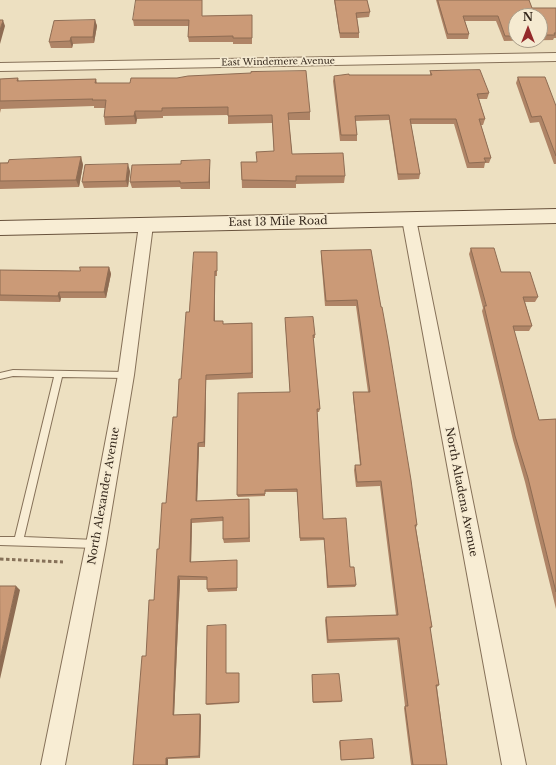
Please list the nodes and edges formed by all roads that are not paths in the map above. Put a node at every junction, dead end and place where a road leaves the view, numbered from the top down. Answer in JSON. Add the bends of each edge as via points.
{"nodes":[{"id":1,"x":556,"y":57,"type":"edge"},
{"id":2,"x":0,"y":67,"type":"edge"},
{"id":3,"x":556,"y":216,"type":"edge"},
{"id":4,"x":409,"y":219,"type":"junction"},
{"id":5,"x":146,"y":225,"type":"junction"},
{"id":6,"x":0,"y":228,"type":"edge"},
{"id":7,"x":59,"y":374,"type":"junction"},
{"id":8,"x":0,"y":376,"type":"edge"},
{"id":9,"x":126,"y":376,"type":"junction"},
{"id":10,"x":0,"y":541,"type":"edge"},
{"id":11,"x":18,"y":542,"type":"junction"},
{"id":12,"x":96,"y":544,"type":"junction"},
{"id":13,"x":53,"y":765,"type":"edge"},
{"id":14,"x":514,"y":765,"type":"edge"}],
"edges":[{"from":1,"to":2,"type":"street","name":"East Windemere Avenue"},
{"from":3,"to":4,"type":"main road","name":"East 13 Mile Road"},
{"from":4,"to":5,"type":"main road","name":"East 13 Mile Road"},
{"from":4,"to":14,"type":"street","name":"North Altadena Avenue"},
{"from":5,"to":6,"type":"main road","name":"East 13 Mile Road"},
{"from":5,"to":9,"type":"street","name":"North Alexander Avenue"},
{"from":7,"to":8,"type":"lane","via":[[13,373]]},
{"from":7,"to":9,"type":"lane"},
{"from":7,"to":11,"type":"lane"},
{"from":9,"to":12,"type":"street","name":"North Alexander Avenue"},
{"from":10,"to":11,"type":"lane"},
{"from":11,"to":12,"type":"lane"},
{"from":12,"to":13,"type":"street","name":"North Alexander Avenue"}]}
